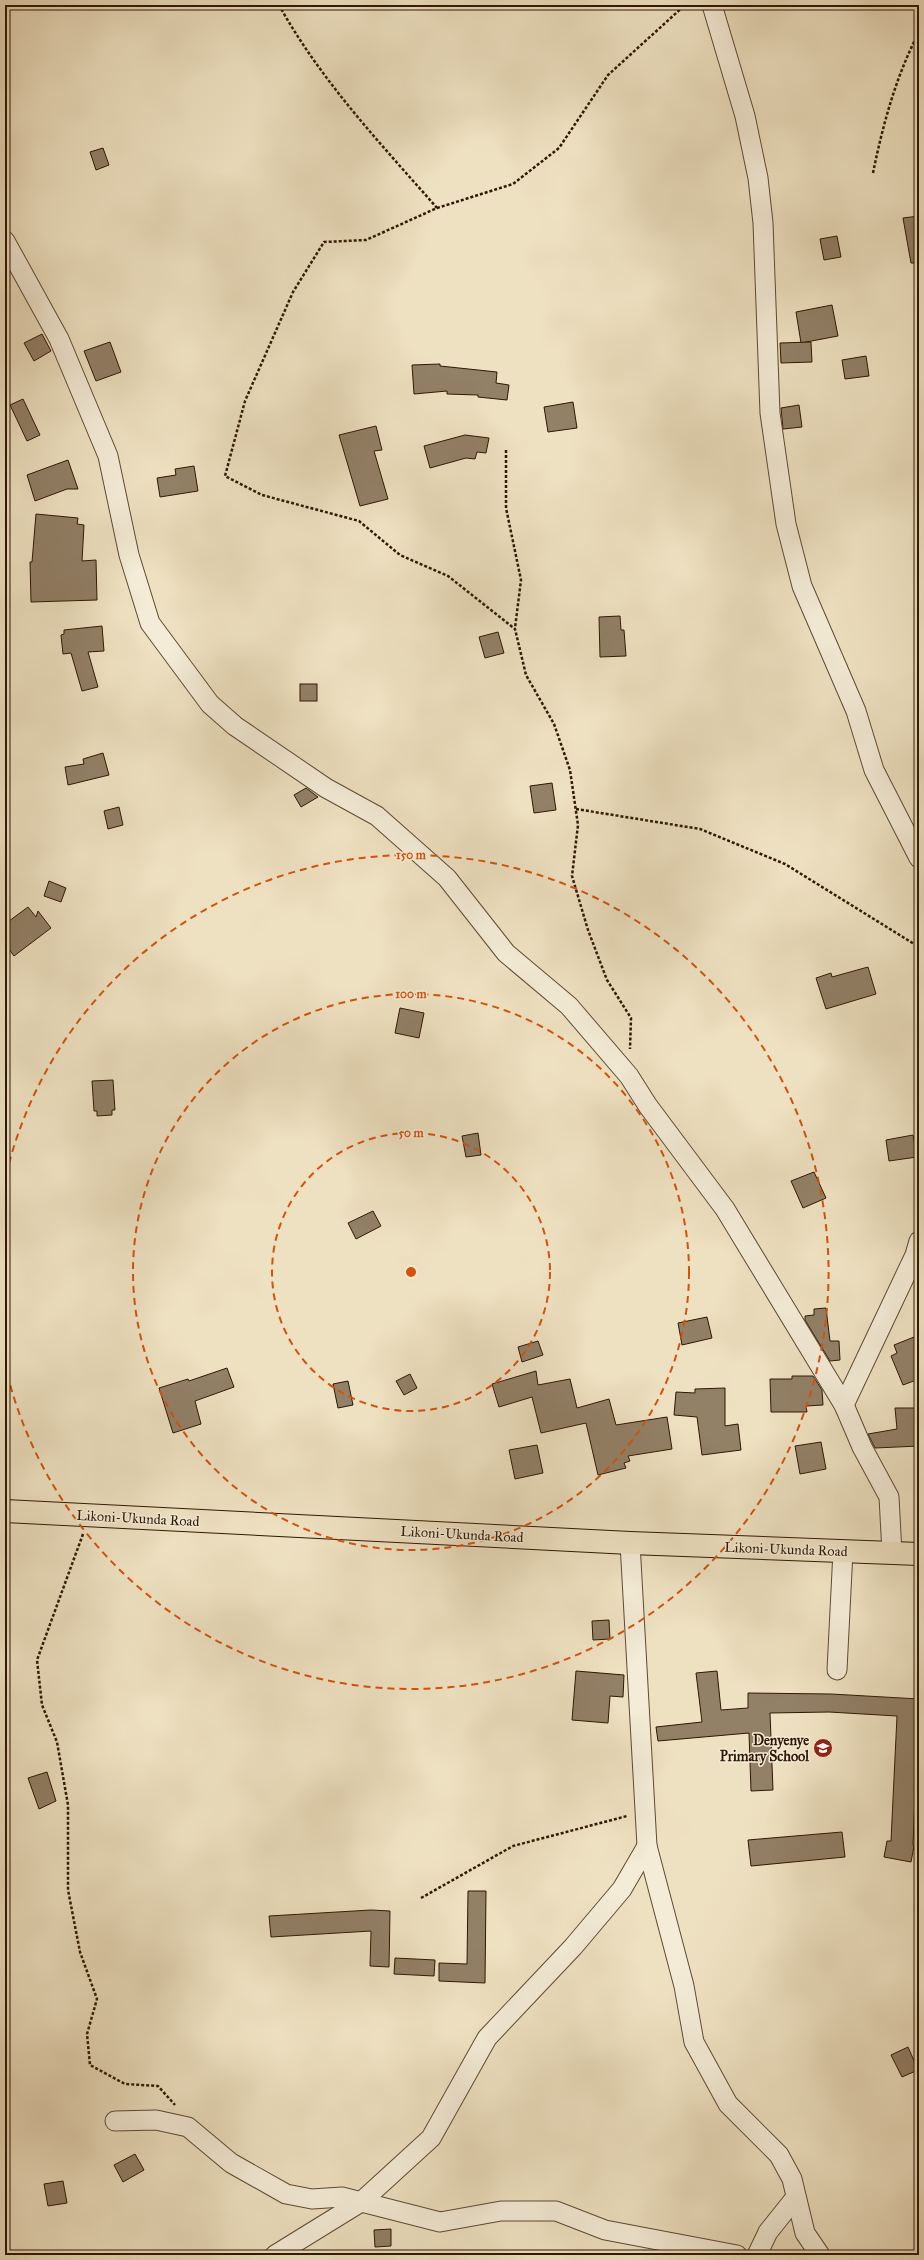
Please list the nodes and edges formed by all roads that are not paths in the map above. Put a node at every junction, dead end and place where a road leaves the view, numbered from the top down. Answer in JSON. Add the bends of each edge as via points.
{"nodes":[{"id":1,"x":712,"y":5,"type":"edge"},
{"id":2,"x":5,"y":241,"type":"edge"},
{"id":3,"x":919,"y":858,"type":"edge"},
{"id":4,"x":919,"y":1241,"type":"edge"},
{"id":5,"x":844,"y":1405,"type":"junction"},
{"id":6,"x":5,"y":1511,"type":"edge"},
{"id":7,"x":630,"y":1543,"type":"junction"},
{"id":8,"x":844,"y":1551,"type":"junction"},
{"id":9,"x":892,"y":1553,"type":"junction"},
{"id":10,"x":919,"y":1554,"type":"edge"},
{"id":11,"x":837,"y":1670,"type":"dead end"},
{"id":12,"x":647,"y":1846,"type":"junction"},
{"id":13,"x":115,"y":2121,"type":"dead end"},
{"id":14,"x":796,"y":2198,"type":"junction"},
{"id":15,"x":361,"y":2202,"type":"junction"},
{"id":16,"x":275,"y":2255,"type":"edge"},
{"id":17,"x":737,"y":2255,"type":"edge"},
{"id":18,"x":757,"y":2255,"type":"edge"},
{"id":19,"x":820,"y":2255,"type":"edge"}],
"edges":[{"from":1,"to":3,"type":"street","via":[[745,116],[758,178],[763,223],[770,413],[786,524],[802,586],[856,711],[874,770]]},
{"from":2,"to":5,"type":"street","via":[[58,339],[108,456],[129,555],[150,623],[210,704],[235,726],[326,788],[377,816],[447,878],[506,953],[569,1006],[629,1076],[648,1106],[725,1209]]},
{"from":4,"to":5,"type":"street","via":[[916,1255]]},
{"from":5,"to":9,"type":"street","via":[[862,1447],[889,1497]]},
{"from":6,"to":7,"type":"highway","name":"Likoni-Ukunda Road"},
{"from":7,"to":8,"type":"highway","name":"Likoni-Ukunda Road"},
{"from":7,"to":12,"type":"street"},
{"from":8,"to":9,"type":"highway","name":"Likoni-Ukunda Road"},
{"from":8,"to":11,"type":"street"},
{"from":9,"to":10,"type":"highway","name":"Likoni-Ukunda Road"},
{"from":12,"to":14,"type":"street","via":[[684,1986],[694,2042],[728,2104],[779,2155],[792,2180]]},
{"from":12,"to":15,"type":"street","via":[[622,1889],[573,1947],[487,2038],[431,2138]]},
{"from":13,"to":15,"type":"street","via":[[156,2120],[188,2127],[231,2163],[286,2194],[312,2199],[342,2198]]},
{"from":14,"to":18,"type":"street","via":[[768,2232]]},
{"from":14,"to":19,"type":"street","via":[[805,2233]]},
{"from":15,"to":16,"type":"street"},
{"from":15,"to":17,"type":"street","via":[[440,2222],[501,2211],[556,2211],[605,2230]]}]}
